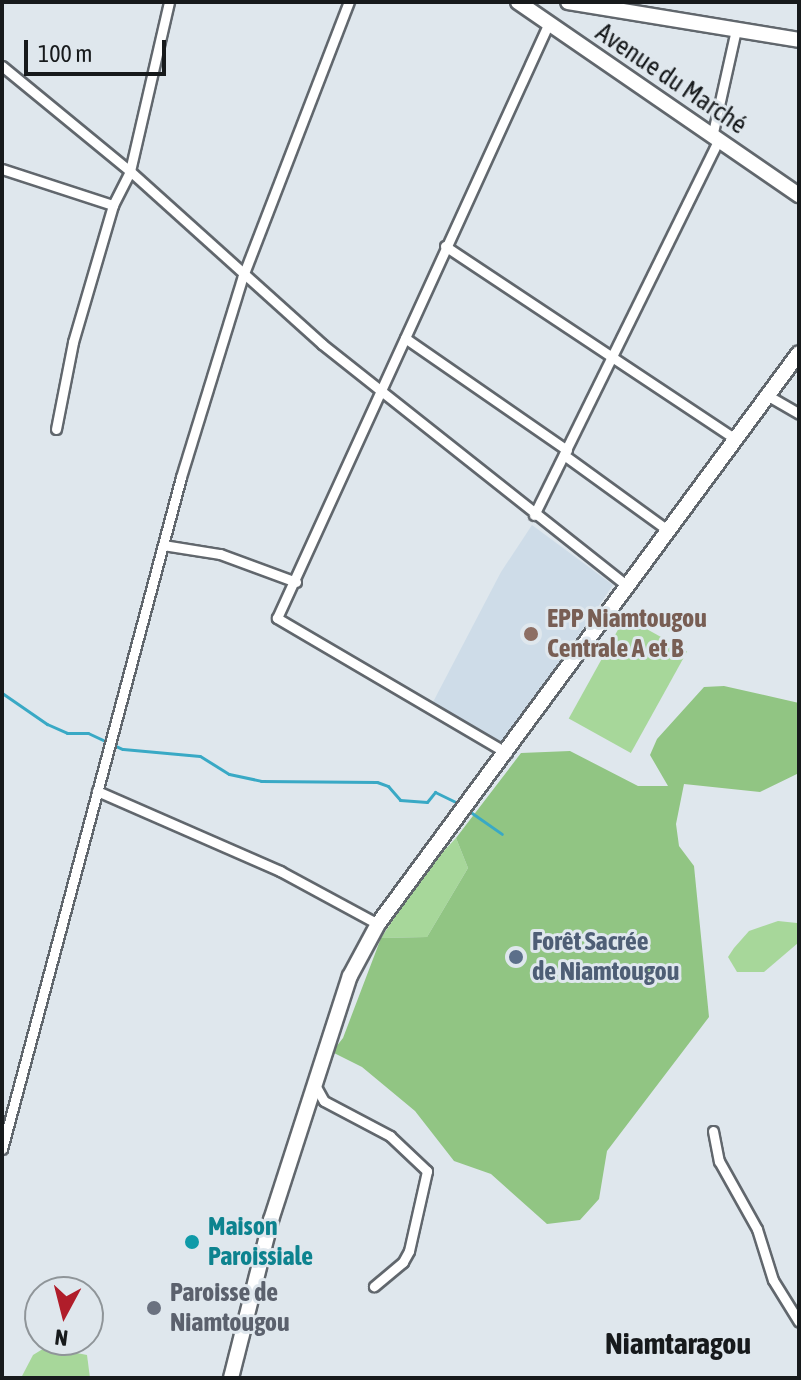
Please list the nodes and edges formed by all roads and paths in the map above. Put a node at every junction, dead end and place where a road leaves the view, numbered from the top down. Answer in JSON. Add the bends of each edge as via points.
{"nodes":[{"id":1,"x":169,"y":2,"type":"edge"},
{"id":2,"x":349,"y":2,"type":"edge"},
{"id":3,"x":518,"y":2,"type":"edge"},
{"id":4,"x":568,"y":2,"type":"edge"},
{"id":5,"x":548,"y":25,"type":"junction"},
{"id":6,"x":736,"y":30,"type":"junction"},
{"id":7,"x":799,"y":40,"type":"edge"},
{"id":8,"x":2,"y":66,"type":"edge"},
{"id":9,"x":715,"y":139,"type":"junction"},
{"id":10,"x":2,"y":169,"type":"edge"},
{"id":11,"x":130,"y":171,"type":"junction"},
{"id":12,"x":799,"y":194,"type":"edge"},
{"id":13,"x":113,"y":205,"type":"junction"},
{"id":14,"x":445,"y":246,"type":"junction"},
{"id":15,"x":243,"y":276,"type":"junction"},
{"id":16,"x":405,"y":338,"type":"junction"},
{"id":17,"x":799,"y":353,"type":"edge"},
{"id":18,"x":613,"y":357,"type":"junction"},
{"id":19,"x":381,"y":392,"type":"junction"},
{"id":20,"x":765,"y":394,"type":"junction"},
{"id":21,"x":799,"y":414,"type":"edge"},
{"id":22,"x":56,"y":429,"type":"dead end"},
{"id":23,"x":732,"y":437,"type":"junction"},
{"id":24,"x":565,"y":452,"type":"junction"},
{"id":25,"x":534,"y":515,"type":"junction"},
{"id":26,"x":665,"y":528,"type":"junction"},
{"id":27,"x":163,"y":545,"type":"junction"},
{"id":28,"x":296,"y":582,"type":"junction"},
{"id":29,"x":624,"y":583,"type":"junction"},
{"id":30,"x":507,"y":753,"type":"junction"},
{"id":31,"x":97,"y":791,"type":"junction"},
{"id":32,"x":378,"y":924,"type":"junction"},
{"id":33,"x":315,"y":1085,"type":"junction"},
{"id":34,"x":713,"y":1131,"type":"dead end"},
{"id":35,"x":2,"y":1149,"type":"edge"},
{"id":36,"x":374,"y":1286,"type":"dead end"},
{"id":37,"x":799,"y":1322,"type":"edge"},
{"id":38,"x":231,"y":1378,"type":"edge"}],
"edges":[{"from":1,"to":11,"type":"street"},
{"from":2,"to":15,"type":"street"},
{"from":3,"to":5,"type":"main road","name":"Avenue du Marché"},
{"from":4,"to":6,"type":"main road"},
{"from":5,"to":9,"type":"main road","name":"Avenue du Marché"},
{"from":5,"to":14,"type":"street"},
{"from":6,"to":7,"type":"main road"},
{"from":6,"to":9,"type":"street"},
{"from":8,"to":11,"type":"street"},
{"from":9,"to":12,"type":"main road","name":"Avenue du Marché"},
{"from":9,"to":18,"type":"street"},
{"from":10,"to":13,"type":"street"},
{"from":11,"to":13,"type":"street"},
{"from":11,"to":15,"type":"street"},
{"from":13,"to":22,"type":"street","via":[[73,342]]},
{"from":14,"to":16,"type":"street"},
{"from":14,"to":18,"type":"street"},
{"from":15,"to":19,"type":"street"},
{"from":15,"to":27,"type":"street"},
{"from":16,"to":19,"type":"street"},
{"from":16,"to":24,"type":"street"},
{"from":17,"to":20,"type":"main road"},
{"from":18,"to":23,"type":"street"},
{"from":18,"to":24,"type":"street"},
{"from":19,"to":25,"type":"street"},
{"from":19,"to":28,"type":"street"},
{"from":20,"to":21,"type":"street"},
{"from":20,"to":23,"type":"main road"},
{"from":23,"to":26,"type":"main road"},
{"from":24,"to":25,"type":"street"},
{"from":24,"to":26,"type":"street"},
{"from":25,"to":29,"type":"street"},
{"from":26,"to":29,"type":"main road"},
{"from":27,"to":28,"type":"street","via":[[220,554]]},
{"from":27,"to":31,"type":"street"},
{"from":28,"to":30,"type":"street","via":[[277,618]]},
{"from":29,"to":30,"type":"main road"},
{"from":30,"to":32,"type":"main road"},
{"from":31,"to":32,"type":"street","via":[[280,871]]},
{"from":31,"to":35,"type":"street"},
{"from":32,"to":33,"type":"main road","via":[[350,976]]},
{"from":33,"to":36,"type":"street","via":[[324,1101],[390,1136],[427,1171],[409,1251]]},
{"from":33,"to":38,"type":"main road","via":[[271,1220]]},
{"from":34,"to":37,"type":"street","via":[[719,1161],[757,1229],[773,1280]]}]}
